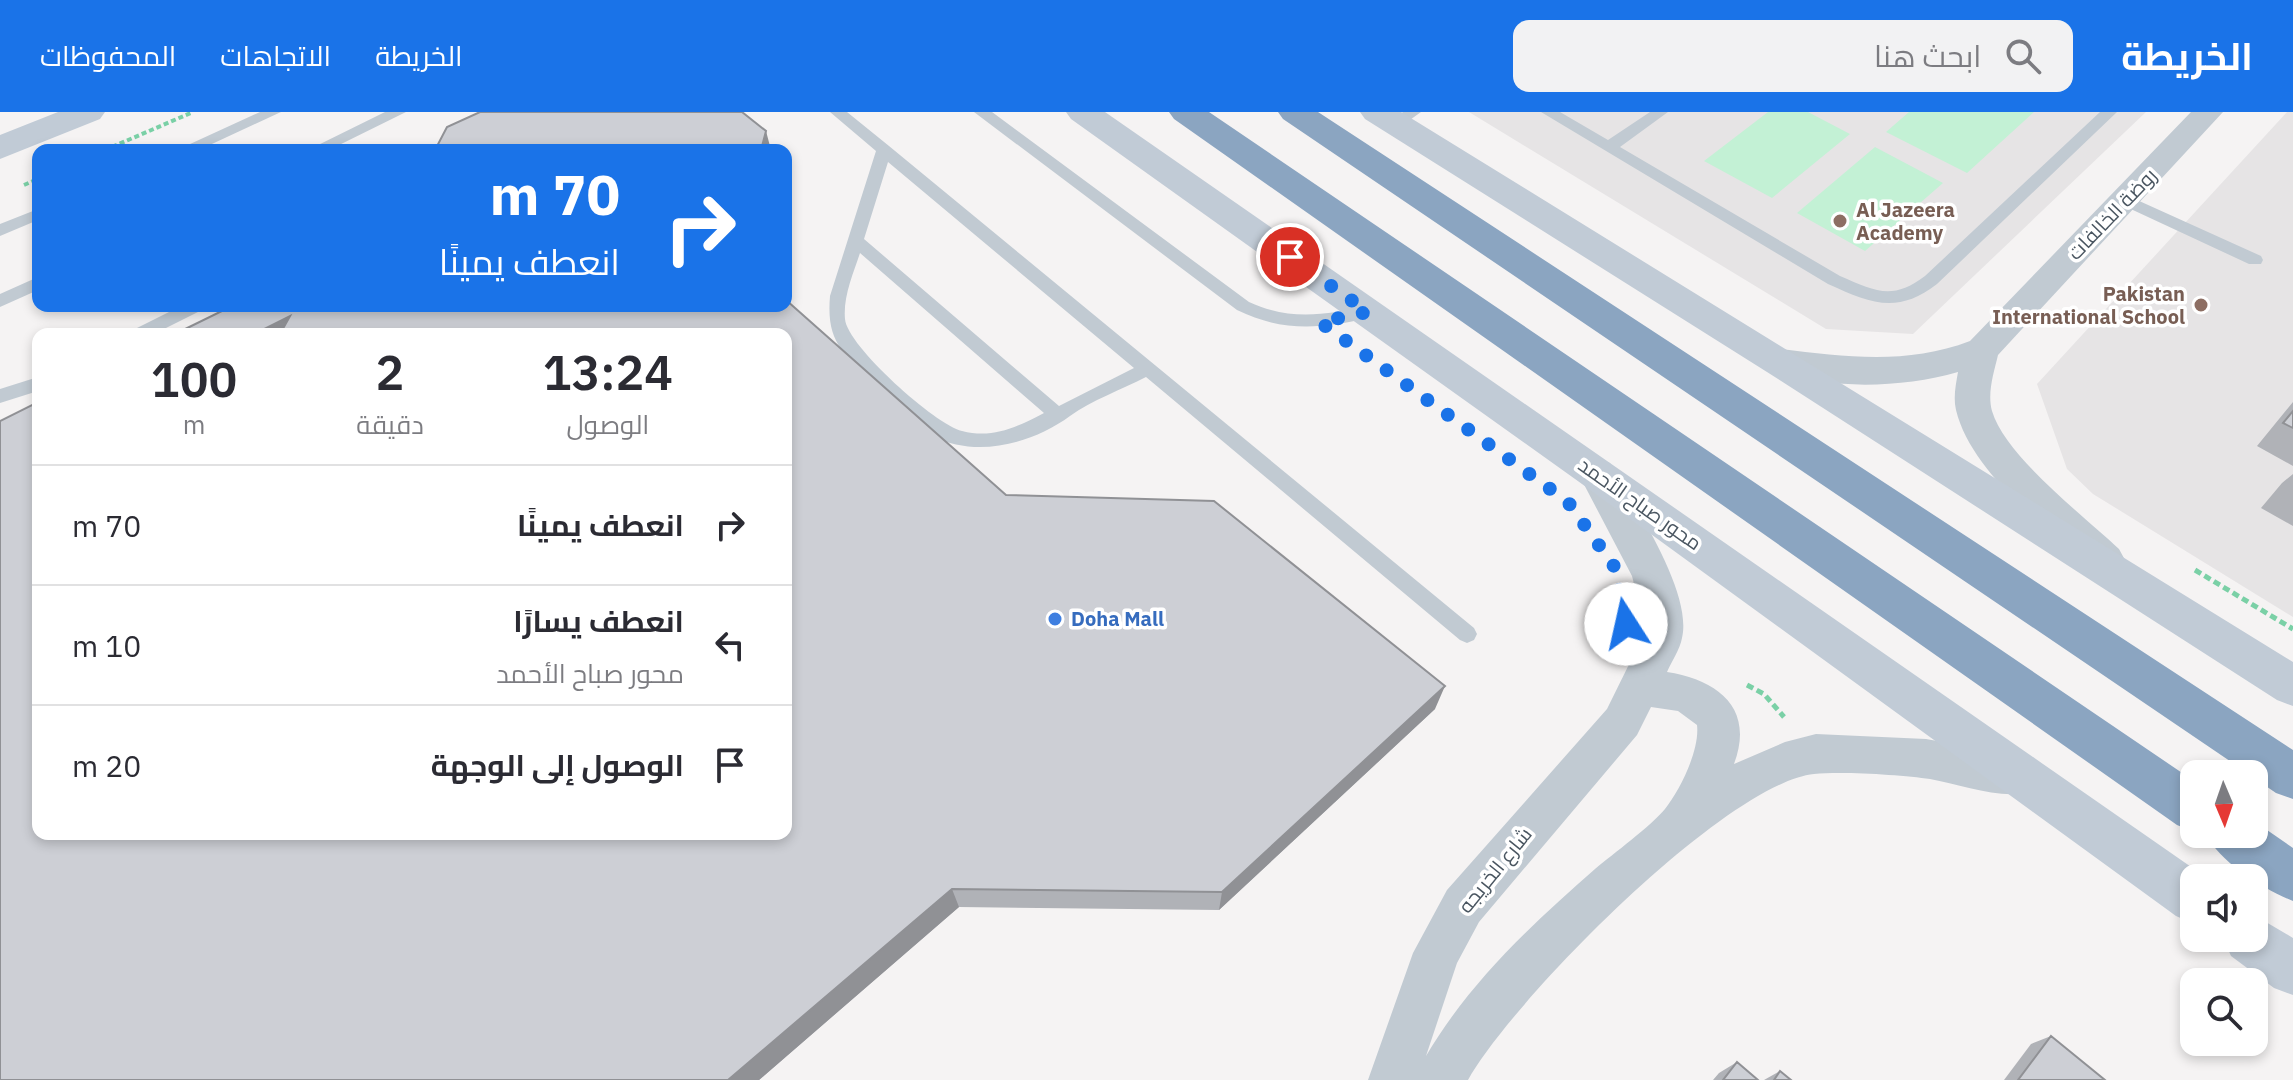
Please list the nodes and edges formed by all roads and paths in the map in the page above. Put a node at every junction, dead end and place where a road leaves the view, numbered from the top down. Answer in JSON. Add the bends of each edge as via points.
{"nodes":[{"id":1,"x":13,"y":112,"type":"edge"},
{"id":2,"x":88,"y":112,"type":"edge"},
{"id":3,"x":193,"y":112,"type":"edge"},
{"id":4,"x":273,"y":112,"type":"edge"},
{"id":5,"x":398,"y":112,"type":"edge"},
{"id":6,"x":838,"y":112,"type":"edge"},
{"id":7,"x":982,"y":112,"type":"edge"},
{"id":8,"x":1083,"y":112,"type":"edge"},
{"id":9,"x":1186,"y":112,"type":"edge"},
{"id":10,"x":1295,"y":112,"type":"edge"},
{"id":11,"x":1549,"y":112,"type":"edge"},
{"id":12,"x":1660,"y":112,"type":"edge"},
{"id":13,"x":2109,"y":112,"type":"edge"},
{"id":14,"x":2208,"y":112,"type":"edge"},
{"id":15,"x":1395,"y":116,"type":"edge"},
{"id":16,"x":0,"y":117,"type":"edge"},
{"id":17,"x":119,"y":144,"type":"edge"},
{"id":18,"x":199,"y":144,"type":"edge"},
{"id":19,"x":329,"y":144,"type":"edge"},
{"id":20,"x":1609,"y":147,"type":"junction"},
{"id":21,"x":0,"y":148,"type":"edge"},
{"id":22,"x":884,"y":150,"type":"junction"},
{"id":23,"x":2126,"y":200,"type":"junction"},
{"id":24,"x":32,"y":217,"type":"edge"},
{"id":25,"x":0,"y":230,"type":"edge"},
{"id":26,"x":857,"y":242,"type":"junction"},
{"id":27,"x":2255,"y":260,"type":"dead end"},
{"id":28,"x":32,"y":286,"type":"edge"},
{"id":29,"x":0,"y":301,"type":"edge"},
{"id":30,"x":184,"y":312,"type":"edge"},
{"id":31,"x":1368,"y":312,"type":"junction"},
{"id":32,"x":151,"y":328,"type":"edge"},
{"id":33,"x":1982,"y":350,"type":"junction"},
{"id":34,"x":1781,"y":362,"type":"junction"},
{"id":35,"x":1147,"y":369,"type":"junction"},
{"id":36,"x":32,"y":386,"type":"edge"},
{"id":37,"x":0,"y":396,"type":"edge"},
{"id":38,"x":1059,"y":416,"type":"junction"},
{"id":39,"x":1597,"y":473,"type":"junction"},
{"id":40,"x":2125,"y":580,"type":"junction"},
{"id":41,"x":1467,"y":634,"type":"dead end"},
{"id":42,"x":1739,"y":680,"type":"dead end"},
{"id":43,"x":2293,"y":686,"type":"edge"},
{"id":44,"x":1641,"y":687,"type":"junction"},
{"id":45,"x":1816,"y":754,"type":"junction"},
{"id":46,"x":2022,"y":776,"type":"junction"},
{"id":47,"x":2293,"y":777,"type":"edge"},
{"id":48,"x":2180,"y":799,"type":"edge"},
{"id":49,"x":1680,"y":824,"type":"junction"},
{"id":50,"x":2251,"y":848,"type":"edge"},
{"id":51,"x":2293,"y":877,"type":"edge"},
{"id":52,"x":2180,"y":889,"type":"edge"},
{"id":53,"x":2268,"y":951,"type":"edge"},
{"id":54,"x":2293,"y":969,"type":"edge"},
{"id":55,"x":1393,"y":1080,"type":"edge"},
{"id":56,"x":1440,"y":1080,"type":"edge"}],
"edges":[{"from":1,"to":16,"type":"street"},
{"from":2,"to":21,"type":"street"},
{"from":3,"to":17,"type":"path"},
{"from":4,"to":18,"type":"lane"},
{"from":5,"to":19,"type":"lane"},
{"from":6,"to":22,"type":"lane"},
{"from":7,"to":31,"type":"lane","via":[[1243,306],[1270,320],[1320,322]]},
{"from":8,"to":31,"type":"street","name":"محور صباح الأحمد"},
{"from":9,"to":48,"type":"highway"},
{"from":10,"to":47,"type":"highway"},
{"from":11,"to":20,"type":"lane"},
{"from":12,"to":20,"type":"lane"},
{"from":13,"to":20,"type":"lane","via":[[1931,280],[1899,297],[1863,292],[1834,280]]},
{"from":14,"to":23,"type":"street","name":"روضة الخالفات"},
{"from":15,"to":34,"type":"street"},
{"from":22,"to":26,"type":"lane"},
{"from":22,"to":35,"type":"lane"},
{"from":23,"to":27,"type":"lane"},
{"from":23,"to":33,"type":"street","name":"روضة الخالفات"},
{"from":24,"to":25,"type":"lane"},
{"from":26,"to":38,"type":"lane"},
{"from":26,"to":38,"type":"lane","via":[[835,308],[840,334],[923,419],[963,439],[988,441],[1013,437]]},
{"from":28,"to":29,"type":"lane"},
{"from":30,"to":32,"type":"lane"},
{"from":31,"to":39,"type":"street","name":"محور صباح الأحمد"},
{"from":33,"to":34,"type":"street","name":"روضة الخالفات","via":[[1944,366],[1890,372]]},
{"from":33,"to":40,"type":"street","via":[[1974,411],[1995,452]]},
{"from":34,"to":40,"type":"street"},
{"from":35,"to":38,"type":"lane"},
{"from":35,"to":41,"type":"lane"},
{"from":36,"to":37,"type":"lane"},
{"from":39,"to":44,"type":"street","name":"شارع الخريجه","via":[[1651,576],[1665,624]]},
{"from":39,"to":46,"type":"street","name":"محور صباح الأحمد"},
{"from":40,"to":43,"type":"street"},
{"from":42,"to":45,"type":"path","via":[[1764,694]]},
{"from":44,"to":49,"type":"street","via":[[1688,695],[1717,716],[1722,737]]},
{"from":44,"to":55,"type":"street","name":"شارع الخريجه","via":[[1622,722],[1463,906],[1437,953]]},
{"from":45,"to":46,"type":"street","via":[[1926,759]]},
{"from":45,"to":49,"type":"street","via":[[1735,785]]},
{"from":46,"to":52,"type":"street","name":"محور صباح الأحمد"},
{"from":49,"to":56,"type":"street","via":[[1592,902],[1495,1000]]},
{"from":50,"to":51,"type":"highway"},
{"from":53,"to":54,"type":"street"}]}
